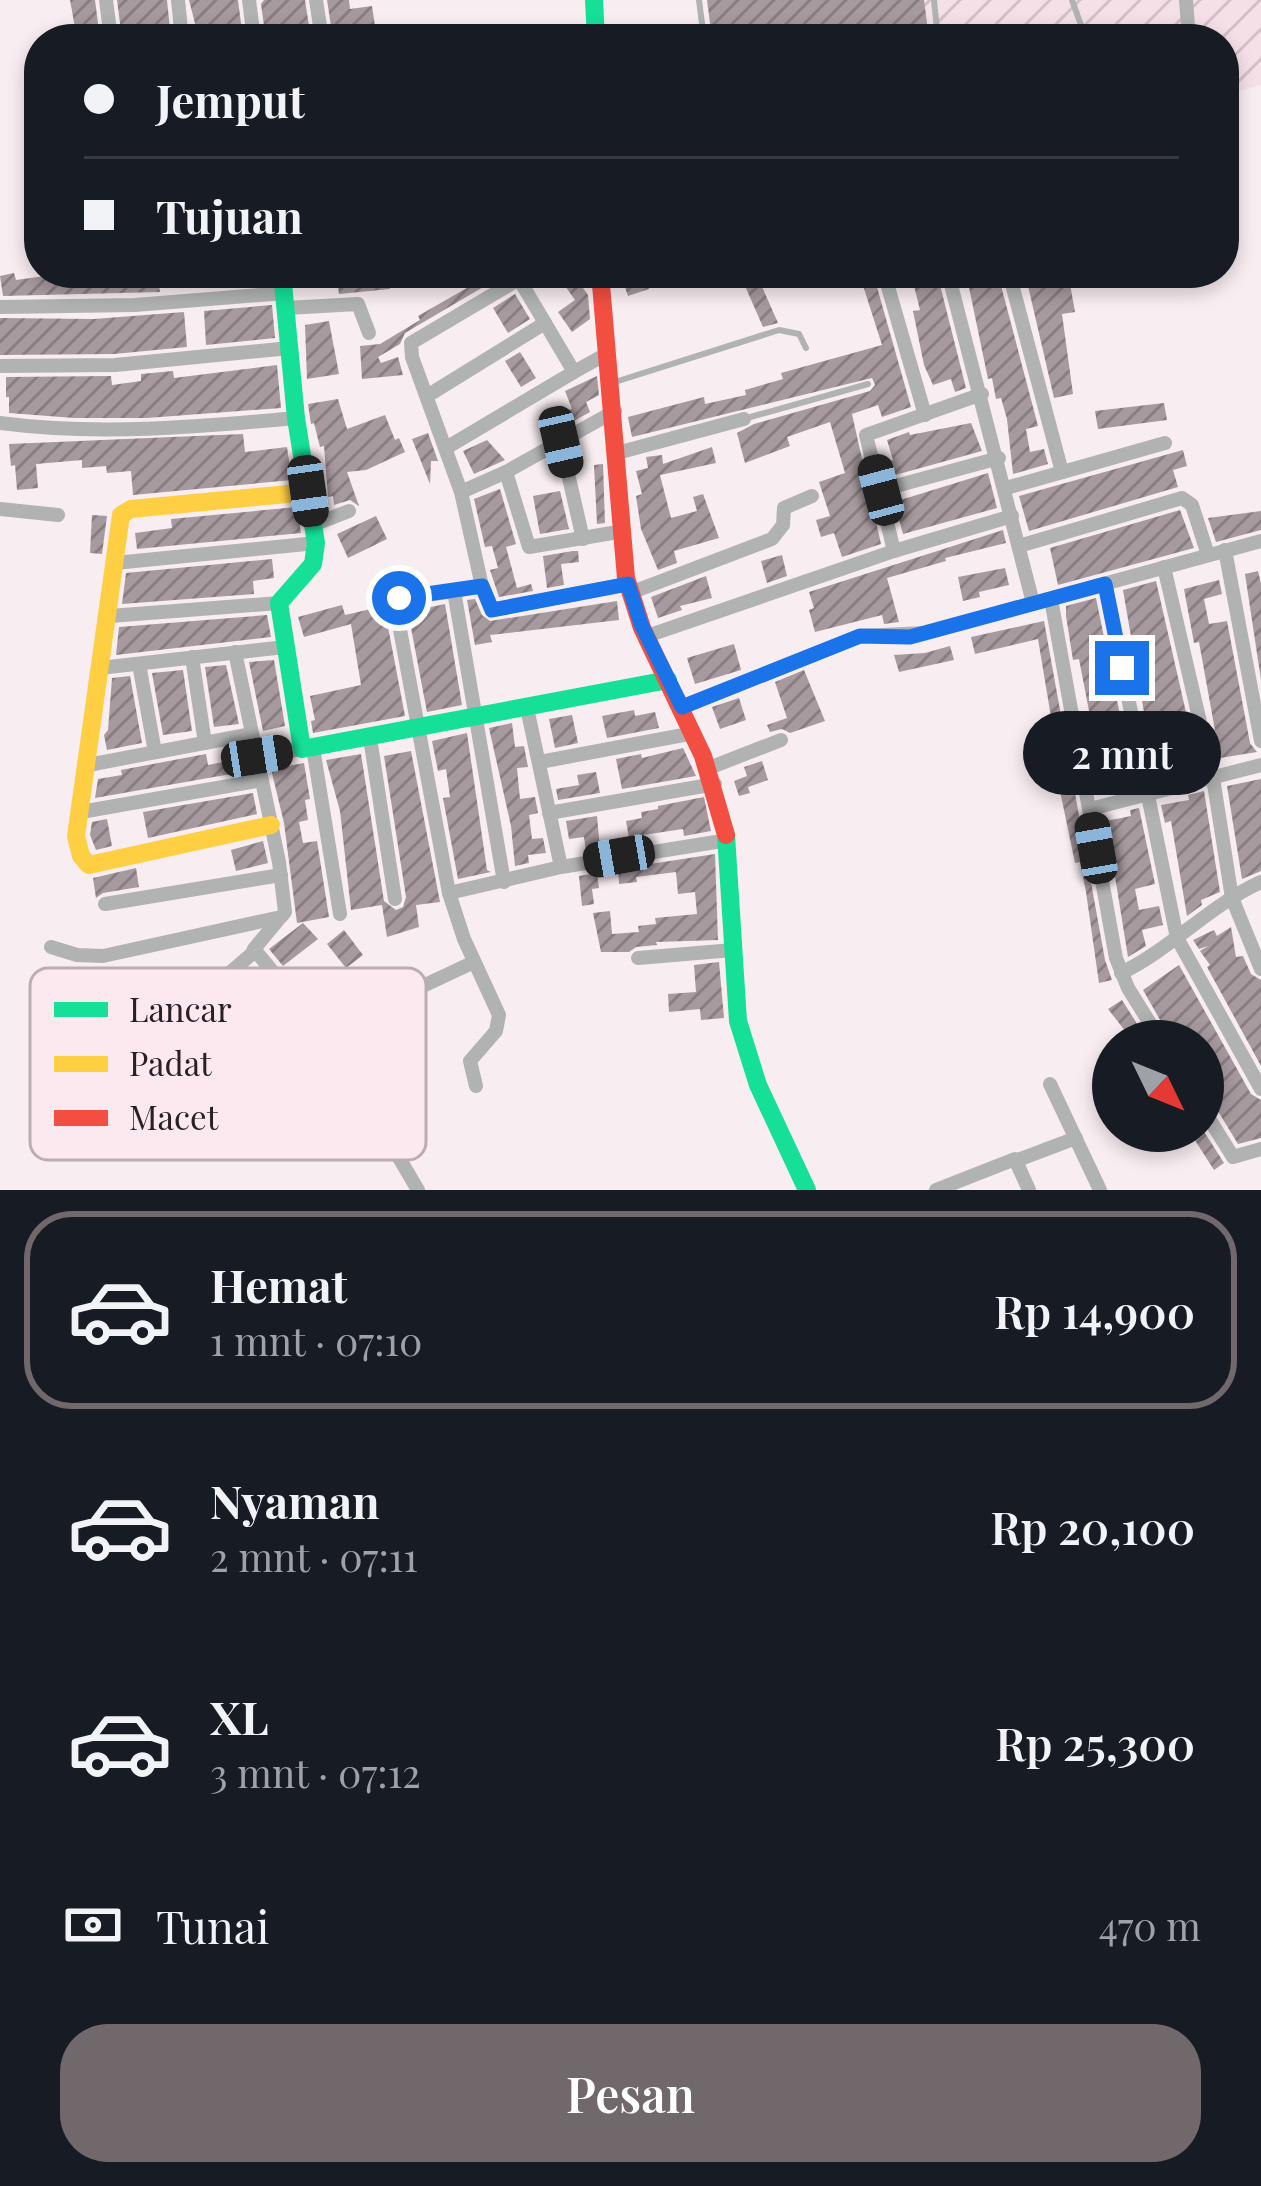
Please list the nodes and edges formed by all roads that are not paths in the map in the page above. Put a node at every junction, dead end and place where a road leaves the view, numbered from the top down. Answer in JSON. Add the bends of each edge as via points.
{"nodes":[{"id":1,"x":504,"y":288,"type":"edge"},
{"id":2,"x":529,"y":288,"type":"edge"},
{"id":3,"x":601,"y":288,"type":"edge"},
{"id":4,"x":888,"y":288,"type":"edge"},
{"id":5,"x":952,"y":288,"type":"edge"},
{"id":6,"x":1013,"y":288,"type":"edge"},
{"id":7,"x":284,"y":291,"type":"edge"},
{"id":8,"x":0,"y":307,"type":"edge"},
{"id":9,"x":545,"y":323,"type":"junction"},
{"id":10,"x":369,"y":333,"type":"dead end"},
{"id":11,"x":290,"y":348,"type":"junction"},
{"id":12,"x":806,"y":348,"type":"dead end"},
{"id":13,"x":608,"y":353,"type":"junction"},
{"id":14,"x":0,"y":366,"type":"edge"},
{"id":15,"x":574,"y":372,"type":"junction"},
{"id":16,"x":612,"y":383,"type":"junction"},
{"id":17,"x":868,"y":384,"type":"dead end"},
{"id":18,"x":982,"y":394,"type":"junction"},
{"id":19,"x":427,"y":396,"type":"junction"},
{"id":20,"x":615,"y":411,"type":"junction"},
{"id":21,"x":925,"y":415,"type":"junction"},
{"id":22,"x":296,"y":418,"type":"junction"},
{"id":23,"x":744,"y":419,"type":"joint"},
{"id":24,"x":0,"y":424,"type":"edge"},
{"id":25,"x":561,"y":442,"type":"junction"},
{"id":26,"x":1165,"y":443,"type":"dead end"},
{"id":27,"x":446,"y":448,"type":"junction"},
{"id":28,"x":617,"y":453,"type":"junction"},
{"id":29,"x":998,"y":458,"type":"junction"},
{"id":30,"x":506,"y":472,"type":"junction"},
{"id":31,"x":1062,"y":472,"type":"junction"},
{"id":32,"x":1006,"y":488,"type":"junction"},
{"id":33,"x":881,"y":490,"type":"junction"},
{"id":34,"x":308,"y":491,"type":"junction"},
{"id":35,"x":461,"y":492,"type":"junction"},
{"id":36,"x":812,"y":496,"type":"dead end"},
{"id":37,"x":0,"y":509,"type":"edge"},
{"id":38,"x":349,"y":511,"type":"dead end"},
{"id":39,"x":58,"y":515,"type":"dead end"},
{"id":40,"x":1012,"y":516,"type":"junction"},
{"id":41,"x":619,"y":532,"type":"junction"},
{"id":42,"x":314,"y":534,"type":"junction"},
{"id":43,"x":583,"y":539,"type":"junction"},
{"id":44,"x":1261,"y":541,"type":"edge"},
{"id":45,"x":1019,"y":546,"type":"junction"},
{"id":46,"x":894,"y":550,"type":"junction"},
{"id":47,"x":1225,"y":550,"type":"junction"},
{"id":48,"x":1208,"y":555,"type":"junction"},
{"id":49,"x":115,"y":562,"type":"junction"},
{"id":50,"x":1164,"y":568,"type":"junction"},
{"id":51,"x":1105,"y":584,"type":"junction"},
{"id":52,"x":482,"y":586,"type":"junction"},
{"id":53,"x":629,"y":589,"type":"junction"},
{"id":54,"x":454,"y":591,"type":"junction"},
{"id":55,"x":1051,"y":599,"type":"junction"},
{"id":56,"x":279,"y":603,"type":"junction"},
{"id":57,"x":1034,"y":603,"type":"junction"},
{"id":58,"x":110,"y":616,"type":"junction"},
{"id":59,"x":647,"y":636,"type":"junction"},
{"id":60,"x":285,"y":647,"type":"junction"},
{"id":61,"x":236,"y":652,"type":"junction"},
{"id":62,"x":192,"y":657,"type":"junction"},
{"id":63,"x":140,"y":664,"type":"junction"},
{"id":64,"x":100,"y":668,"type":"junction"},
{"id":65,"x":668,"y":680,"type":"junction"},
{"id":66,"x":682,"y":707,"type":"junction"},
{"id":67,"x":527,"y":708,"type":"junction"},
{"id":68,"x":474,"y":718,"type":"junction"},
{"id":69,"x":421,"y":728,"type":"junction"},
{"id":70,"x":694,"y":733,"type":"junction"},
{"id":71,"x":252,"y":734,"type":"junction"},
{"id":72,"x":370,"y":738,"type":"junction"},
{"id":73,"x":781,"y":740,"type":"dead end"},
{"id":74,"x":1261,"y":741,"type":"edge"},
{"id":75,"x":205,"y":742,"type":"junction"},
{"id":76,"x":308,"y":748,"type":"junction"},
{"id":77,"x":155,"y":752,"type":"junction"},
{"id":78,"x":257,"y":756,"type":"junction"},
{"id":79,"x":540,"y":763,"type":"junction"},
{"id":80,"x":88,"y":765,"type":"junction"},
{"id":81,"x":1261,"y":765,"type":"edge"},
{"id":82,"x":712,"y":776,"type":"junction"},
{"id":83,"x":1213,"y":778,"type":"junction"},
{"id":84,"x":262,"y":780,"type":"junction"},
{"id":85,"x":1149,"y":795,"type":"junction"},
{"id":86,"x":1090,"y":809,"type":"junction"},
{"id":87,"x":81,"y":812,"type":"junction"},
{"id":88,"x":549,"y":813,"type":"junction"},
{"id":89,"x":271,"y":825,"type":"junction"},
{"id":90,"x":728,"y":840,"type":"junction"},
{"id":91,"x":561,"y":867,"type":"junction"},
{"id":92,"x":281,"y":875,"type":"junction"},
{"id":93,"x":504,"y":882,"type":"junction"},
{"id":94,"x":1261,"y":882,"type":"edge"},
{"id":95,"x":449,"y":893,"type":"junction"},
{"id":96,"x":1232,"y":898,"type":"junction"},
{"id":97,"x":395,"y":899,"type":"dead end"},
{"id":98,"x":105,"y":904,"type":"dead end"},
{"id":99,"x":340,"y":914,"type":"dead end"},
{"id":100,"x":281,"y":917,"type":"junction"},
{"id":101,"x":1178,"y":938,"type":"junction"},
{"id":102,"x":51,"y":947,"type":"dead end"},
{"id":103,"x":733,"y":950,"type":"junction"},
{"id":104,"x":255,"y":951,"type":"junction"},
{"id":105,"x":638,"y":958,"type":"dead end"},
{"id":106,"x":474,"y":962,"type":"junction"},
{"id":107,"x":235,"y":968,"type":"edge"},
{"id":108,"x":269,"y":968,"type":"edge"},
{"id":109,"x":1261,"y":969,"type":"edge"},
{"id":110,"x":1121,"y":973,"type":"junction"},
{"id":111,"x":426,"y":984,"type":"edge"},
{"id":112,"x":1149,"y":1020,"type":"edge"},
{"id":113,"x":1050,"y":1084,"type":"dead end"},
{"id":114,"x":476,"y":1086,"type":"dead end"},
{"id":115,"x":1261,"y":1089,"type":"edge"},
{"id":116,"x":1076,"y":1138,"type":"junction"},
{"id":117,"x":1224,"y":1143,"type":"edge"},
{"id":118,"x":1261,"y":1150,"type":"edge"},
{"id":119,"x":401,"y":1160,"type":"edge"},
{"id":120,"x":1018,"y":1160,"type":"junction"},
{"id":121,"x":959,"y":1186,"type":"edge"},
{"id":122,"x":418,"y":1190,"type":"edge"},
{"id":123,"x":807,"y":1190,"type":"edge"},
{"id":124,"x":936,"y":1190,"type":"edge"},
{"id":125,"x":1030,"y":1190,"type":"edge"},
{"id":126,"x":1100,"y":1190,"type":"edge"}],
"edges":[{"from":1,"to":19,"type":"street","via":[[411,343]]},
{"from":2,"to":9,"type":"street"},
{"from":3,"to":13,"type":"street"},
{"from":4,"to":21,"type":"street"},
{"from":5,"to":18,"type":"street"},
{"from":6,"to":31,"type":"street"},
{"from":7,"to":8,"type":"street"},
{"from":7,"to":10,"type":"street","via":[[358,304]]},
{"from":7,"to":11,"type":"street"},
{"from":9,"to":15,"type":"street"},
{"from":9,"to":19,"type":"street"},
{"from":11,"to":14,"type":"street","via":[[115,365]]},
{"from":11,"to":22,"type":"street"},
{"from":12,"to":16,"type":"lane","via":[[799,334],[779,330]]},
{"from":13,"to":15,"type":"street"},
{"from":13,"to":16,"type":"street"},
{"from":15,"to":27,"type":"street"},
{"from":16,"to":20,"type":"street"},
{"from":17,"to":23,"type":"lane"},
{"from":18,"to":21,"type":"street"},
{"from":18,"to":29,"type":"street"},
{"from":19,"to":27,"type":"street"},
{"from":20,"to":25,"type":"street"},
{"from":20,"to":28,"type":"street"},
{"from":21,"to":33,"type":"street","via":[[866,435]]},
{"from":22,"to":24,"type":"street","via":[[139,429]]},
{"from":22,"to":34,"type":"street"},
{"from":23,"to":28,"type":"street"},
{"from":25,"to":30,"type":"street"},
{"from":25,"to":43,"type":"street"},
{"from":26,"to":31,"type":"street"},
{"from":27,"to":35,"type":"street"},
{"from":28,"to":41,"type":"street"},
{"from":29,"to":32,"type":"street"},
{"from":29,"to":33,"type":"street"},
{"from":30,"to":35,"type":"street"},
{"from":30,"to":43,"type":"street","via":[[530,547]]},
{"from":31,"to":32,"type":"street"},
{"from":32,"to":40,"type":"street"},
{"from":33,"to":46,"type":"street"},
{"from":34,"to":42,"type":"street"},
{"from":34,"to":49,"type":"street","via":[[128,509],[119,520]]},
{"from":35,"to":52,"type":"street"},
{"from":36,"to":53,"type":"street","via":[[784,508],[772,538]]},
{"from":37,"to":39,"type":"street"},
{"from":38,"to":42,"type":"street"},
{"from":40,"to":45,"type":"street"},
{"from":40,"to":46,"type":"street"},
{"from":41,"to":43,"type":"street"},
{"from":41,"to":53,"type":"street"},
{"from":42,"to":49,"type":"street"},
{"from":42,"to":56,"type":"street","via":[[313,564]]},
{"from":44,"to":47,"type":"street"},
{"from":45,"to":48,"type":"street","via":[[1182,498],[1192,505]]},
{"from":45,"to":57,"type":"street"},
{"from":46,"to":59,"type":"street"},
{"from":47,"to":48,"type":"street"},
{"from":47,"to":74,"type":"street"},
{"from":48,"to":50,"type":"street"},
{"from":49,"to":58,"type":"street"},
{"from":50,"to":51,"type":"street"},
{"from":50,"to":83,"type":"street"},
{"from":51,"to":55,"type":"street"},
{"from":51,"to":85,"type":"street"},
{"from":52,"to":53,"type":"street","via":[[492,610]]},
{"from":52,"to":54,"type":"street"},
{"from":53,"to":59,"type":"street"},
{"from":54,"to":68,"type":"street"},
{"from":54,"to":69,"type":"street","via":[[395,603]]},
{"from":55,"to":57,"type":"street"},
{"from":55,"to":86,"type":"street"},
{"from":56,"to":58,"type":"street"},
{"from":56,"to":60,"type":"street"},
{"from":57,"to":66,"type":"street","via":[[910,637],[842,641]]},
{"from":58,"to":64,"type":"street"},
{"from":59,"to":65,"type":"street"},
{"from":60,"to":61,"type":"street"},
{"from":60,"to":76,"type":"street"},
{"from":61,"to":62,"type":"street"},
{"from":61,"to":71,"type":"street"},
{"from":62,"to":63,"type":"street"},
{"from":62,"to":75,"type":"street"},
{"from":63,"to":64,"type":"street"},
{"from":63,"to":77,"type":"street"},
{"from":64,"to":80,"type":"street"},
{"from":65,"to":66,"type":"street"},
{"from":65,"to":67,"type":"street"},
{"from":66,"to":70,"type":"street"},
{"from":67,"to":68,"type":"street"},
{"from":67,"to":79,"type":"street"},
{"from":68,"to":69,"type":"street"},
{"from":68,"to":93,"type":"street"},
{"from":69,"to":72,"type":"street"},
{"from":69,"to":95,"type":"street"},
{"from":70,"to":79,"type":"street"},
{"from":70,"to":82,"type":"street"},
{"from":71,"to":75,"type":"street"},
{"from":71,"to":78,"type":"street"},
{"from":72,"to":76,"type":"street"},
{"from":72,"to":97,"type":"street"},
{"from":73,"to":82,"type":"street"},
{"from":75,"to":77,"type":"street"},
{"from":76,"to":78,"type":"street"},
{"from":76,"to":99,"type":"street"},
{"from":77,"to":80,"type":"street"},
{"from":78,"to":84,"type":"street"},
{"from":79,"to":88,"type":"street"},
{"from":80,"to":87,"type":"street"},
{"from":81,"to":83,"type":"street"},
{"from":82,"to":88,"type":"street"},
{"from":82,"to":90,"type":"street"},
{"from":83,"to":85,"type":"street"},
{"from":83,"to":96,"type":"street"},
{"from":84,"to":87,"type":"street"},
{"from":84,"to":89,"type":"street"},
{"from":85,"to":86,"type":"street"},
{"from":85,"to":101,"type":"street"},
{"from":86,"to":110,"type":"street"},
{"from":87,"to":89,"type":"street","via":[[76,836],[89,865]]},
{"from":88,"to":91,"type":"street"},
{"from":89,"to":92,"type":"street"},
{"from":90,"to":91,"type":"street"},
{"from":90,"to":103,"type":"street"},
{"from":91,"to":93,"type":"street"},
{"from":92,"to":98,"type":"street"},
{"from":92,"to":100,"type":"street"},
{"from":93,"to":95,"type":"street"},
{"from":94,"to":96,"type":"street"},
{"from":95,"to":106,"type":"street"},
{"from":96,"to":101,"type":"street"},
{"from":96,"to":109,"type":"street"},
{"from":100,"to":102,"type":"street","via":[[103,956]]},
{"from":100,"to":104,"type":"street"},
{"from":101,"to":110,"type":"street"},
{"from":101,"to":115,"type":"street"},
{"from":103,"to":105,"type":"street"},
{"from":103,"to":123,"type":"street","via":[[741,1036]]},
{"from":104,"to":107,"type":"street"},
{"from":104,"to":108,"type":"street"},
{"from":106,"to":111,"type":"street"},
{"from":106,"to":114,"type":"street","via":[[499,1015],[470,1061]]},
{"from":110,"to":112,"type":"street"},
{"from":113,"to":116,"type":"street"},
{"from":116,"to":120,"type":"street"},
{"from":116,"to":126,"type":"street"},
{"from":117,"to":118,"type":"street","via":[[1233,1157]]},
{"from":119,"to":122,"type":"street"},
{"from":120,"to":121,"type":"street"},
{"from":120,"to":125,"type":"street"},
{"from":121,"to":124,"type":"street"}]}
